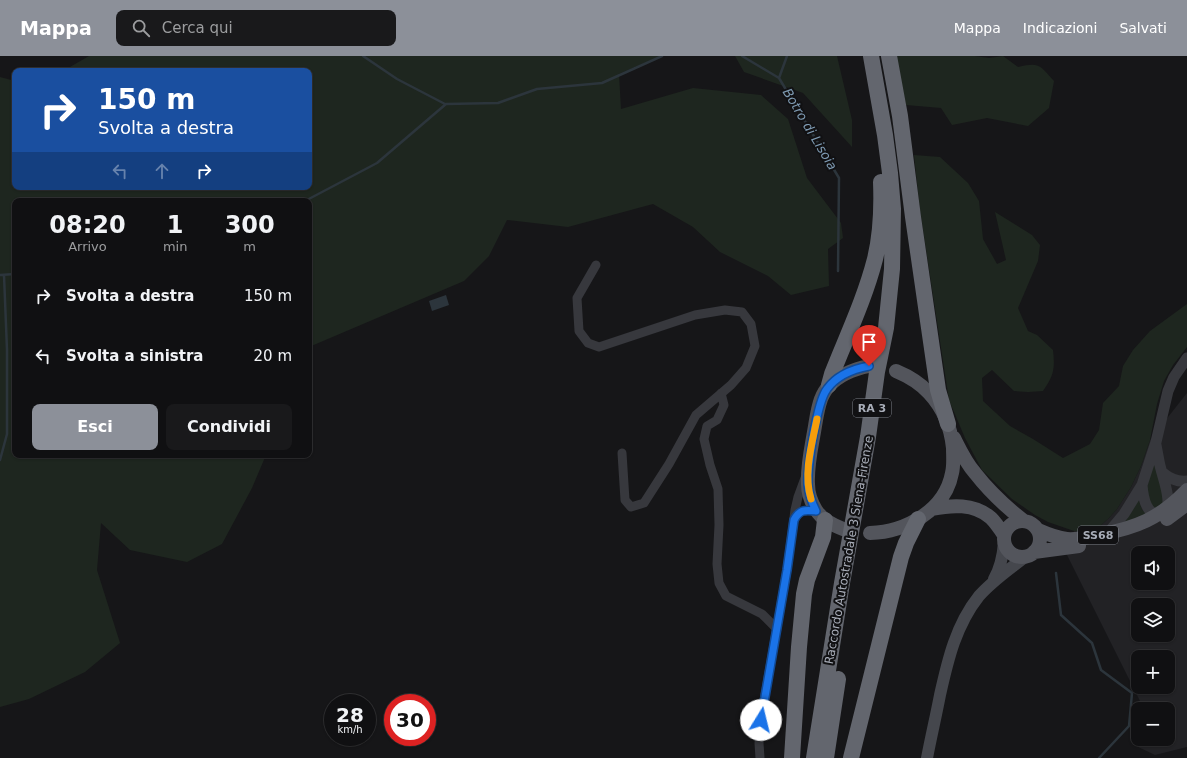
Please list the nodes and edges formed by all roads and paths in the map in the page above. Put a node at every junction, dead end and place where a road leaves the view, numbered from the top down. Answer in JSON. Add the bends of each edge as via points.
{"nodes":[{"id":1,"x":862,"y":56,"type":"edge"},
{"id":2,"x":870,"y":56,"type":"edge"},
{"id":3,"x":881,"y":56,"type":"edge"},
{"id":4,"x":889,"y":56,"type":"edge"},
{"id":5,"x":596,"y":265,"type":"dead end"},
{"id":6,"x":1187,"y":358,"type":"edge"},
{"id":7,"x":869,"y":366,"type":"dead end"},
{"id":8,"x":896,"y":371,"type":"dead end"},
{"id":9,"x":829,"y":385,"type":"junction"},
{"id":10,"x":721,"y":393,"type":"junction"},
{"id":11,"x":950,"y":429,"type":"junction"},
{"id":12,"x":1156,"y":442,"type":"junction"},
{"id":13,"x":622,"y":453,"type":"dead end"},
{"id":14,"x":808,"y":472,"type":"junction"},
{"id":15,"x":1163,"y":473,"type":"junction"},
{"id":16,"x":1187,"y":481,"type":"edge"},
{"id":17,"x":1142,"y":485,"type":"junction"},
{"id":18,"x":1187,"y":490,"type":"edge"},
{"id":19,"x":1187,"y":498,"type":"edge"},
{"id":20,"x":1187,"y":504,"type":"edge"},
{"id":21,"x":932,"y":509,"type":"junction"},
{"id":22,"x":1163,"y":513,"type":"junction"},
{"id":23,"x":821,"y":516,"type":"junction"},
{"id":24,"x":918,"y":519,"type":"junction"},
{"id":25,"x":794,"y":520,"type":"junction"},
{"id":26,"x":1024,"y":521,"type":"junction"},
{"id":27,"x":844,"y":529,"type":"dead end"},
{"id":28,"x":1038,"y":530,"type":"junction"},
{"id":29,"x":870,"y":533,"type":"dead end"},
{"id":30,"x":1110,"y":537,"type":"junction"},
{"id":31,"x":1004,"y":538,"type":"junction"},
{"id":32,"x":1030,"y":554,"type":"junction"},
{"id":33,"x":993,"y":582,"type":"junction"},
{"id":34,"x":777,"y":629,"type":"junction"},
{"id":35,"x":760,"y":758,"type":"edge"},
{"id":36,"x":792,"y":758,"type":"edge"},
{"id":37,"x":814,"y":758,"type":"edge"},
{"id":38,"x":826,"y":758,"type":"edge"},
{"id":39,"x":851,"y":758,"type":"edge"},
{"id":40,"x":927,"y":758,"type":"edge"}],
"edges":[{"from":1,"to":9,"type":"highway","via":[[879,151],[880,227],[863,296]]},
{"from":2,"to":37,"type":"highway","name":"Raccordo Autostradale 3 Siena-Firenze","number":"RA 3","via":[[890,173],[894,240],[892,269],[886,328]]},
{"from":3,"to":38,"type":"highway","name":"Raccordo Autostradale 3 Siena-Firenze","number":"RA 3","via":[[892,109],[902,195],[904,233],[901,284]]},
{"from":4,"to":11,"type":"highway","via":[[900,116],[938,390]]},
{"from":5,"to":10,"type":"street","via":[[577,298],[580,331],[588,343],[599,347],[695,315],[725,310],[742,312],[751,324],[755,346],[746,368]]},
{"from":6,"to":12,"type":"street","via":[[1169,386]]},
{"from":7,"to":9,"type":"main road","via":[[851,370]]},
{"from":8,"to":11,"type":"main road","via":[[914,380],[929,393],[941,408]]},
{"from":9,"to":14,"type":"main road","via":[[819,405]]},
{"from":10,"to":13,"type":"street","via":[[696,415],[644,503],[631,507],[625,500]]},
{"from":10,"to":34,"type":"street","via":[[724,405],[717,420],[707,426],[704,439],[718,489],[719,583],[726,596],[762,614]]},
{"from":11,"to":21,"type":"main road","via":[[952,472],[945,490]]},
{"from":11,"to":26,"type":"main road","via":[[968,463],[980,479]]},
{"from":12,"to":15,"type":"street"},
{"from":12,"to":17,"type":"street"},
{"from":14,"to":23,"type":"main road","via":[[809,493]]},
{"from":14,"to":25,"type":"street","via":[[798,497]]},
{"from":15,"to":16,"type":"street","via":[[1172,480]]},
{"from":15,"to":22,"type":"street","via":[[1167,492]]},
{"from":17,"to":22,"type":"street","via":[[1146,506],[1150,511]]},
{"from":17,"to":30,"type":"street"},
{"from":18,"to":22,"type":"main road","number":"SS68"},
{"from":19,"to":22,"type":"street","via":[[1177,507]]},
{"from":20,"to":30,"type":"main road","number":"SS68","via":[[1157,525],[1139,533]]},
{"from":21,"to":24,"type":"main road"},
{"from":21,"to":31,"type":"main road","via":[[959,506],[977,510],[990,517]]},
{"from":22,"to":30,"type":"main road","number":"SS68"},
{"from":23,"to":25,"type":"street","via":[[807,510],[798,513]]},
{"from":23,"to":27,"type":"main road"},
{"from":23,"to":36,"type":"highway","via":[[823,537],[804,594]]},
{"from":24,"to":29,"type":"main road","via":[[891,531]]},
{"from":24,"to":39,"type":"highway","via":[[901,557]]},
{"from":25,"to":34,"type":"street"},
{"from":26,"to":28,"type":"main road","number":"SS68","via":[[1030,522]]},
{"from":26,"to":31,"type":"main road","via":[[1010,526]]},
{"from":28,"to":30,"type":"main road","number":"SS68","via":[[1070,539]]},
{"from":28,"to":32,"type":"main road","via":[[1040,542]]},
{"from":30,"to":32,"type":"main road","number":"SS68"},
{"from":31,"to":32,"type":"main road","number":"SS68","via":[[1006,548],[1010,552],[1020,556]]},
{"from":31,"to":33,"type":"main road","via":[[1001,567]]},
{"from":32,"to":33,"type":"main road"},
{"from":33,"to":40,"type":"main road","via":[[971,607],[953,643]]},
{"from":34,"to":35,"type":"street","via":[[760,728]]}]}
